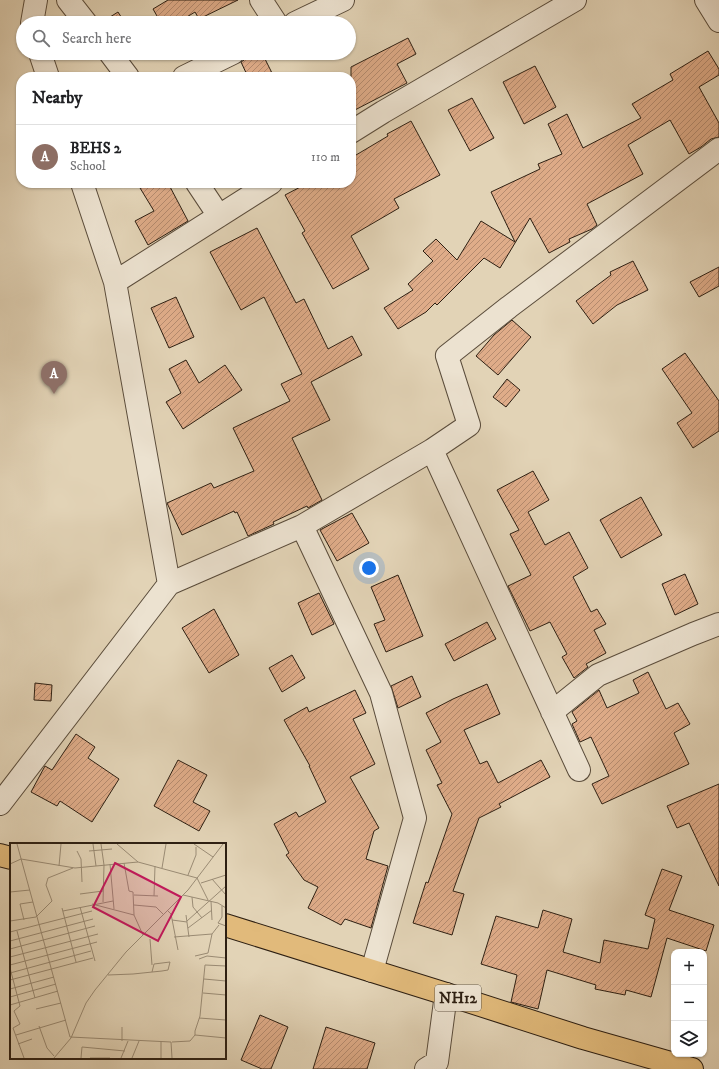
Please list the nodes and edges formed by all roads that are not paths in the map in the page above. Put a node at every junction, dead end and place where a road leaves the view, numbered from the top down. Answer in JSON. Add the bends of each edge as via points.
{"nodes":[{"id":1,"x":36,"y":0,"type":"edge"},
{"id":2,"x":68,"y":0,"type":"edge"},
{"id":3,"x":261,"y":0,"type":"edge"},
{"id":4,"x":343,"y":0,"type":"edge"},
{"id":5,"x":575,"y":0,"type":"edge"},
{"id":6,"x":706,"y":0,"type":"edge"},
{"id":7,"x":33,"y":16,"type":"edge"},
{"id":8,"x":81,"y":16,"type":"edge"},
{"id":9,"x":271,"y":16,"type":"edge"},
{"id":10,"x":310,"y":16,"type":"edge"},
{"id":11,"x":719,"y":21,"type":"edge"},
{"id":12,"x":42,"y":60,"type":"edge"},
{"id":13,"x":115,"y":60,"type":"edge"},
{"id":14,"x":219,"y":60,"type":"edge"},
{"id":15,"x":46,"y":72,"type":"edge"},
{"id":16,"x":124,"y":72,"type":"edge"},
{"id":17,"x":194,"y":72,"type":"edge"},
{"id":18,"x":356,"y":129,"type":"edge"},
{"id":19,"x":719,"y":149,"type":"edge"},
{"id":20,"x":84,"y":188,"type":"edge"},
{"id":21,"x":200,"y":188,"type":"edge"},
{"id":22,"x":263,"y":188,"type":"edge"},
{"id":23,"x":219,"y":216,"type":"junction"},
{"id":24,"x":115,"y":282,"type":"junction"},
{"id":25,"x":432,"y":450,"type":"junction"},
{"id":26,"x":302,"y":526,"type":"junction"},
{"id":27,"x":168,"y":584,"type":"junction"},
{"id":28,"x":719,"y":624,"type":"edge"},
{"id":29,"x":552,"y":712,"type":"junction"},
{"id":30,"x":579,"y":770,"type":"dead end"},
{"id":31,"x":0,"y":804,"type":"edge"},
{"id":32,"x":0,"y":855,"type":"edge"},
{"id":33,"x":10,"y":858,"type":"edge"},
{"id":34,"x":226,"y":925,"type":"edge"},
{"id":35,"x":372,"y":971,"type":"junction"},
{"id":36,"x":446,"y":994,"type":"junction"},
{"id":37,"x":426,"y":1069,"type":"edge"},
{"id":38,"x":692,"y":1069,"type":"edge"}],
"edges":[{"from":1,"to":7,"type":"street"},
{"from":2,"to":8,"type":"street"},
{"from":3,"to":9,"type":"street"},
{"from":4,"to":10,"type":"street"},
{"from":5,"to":18,"type":"street"},
{"from":6,"to":11,"type":"street"},
{"from":12,"to":15,"type":"street"},
{"from":13,"to":16,"type":"street"},
{"from":14,"to":17,"type":"street"},
{"from":19,"to":25,"type":"street","via":[[447,356],[469,425]]},
{"from":20,"to":24,"type":"street"},
{"from":21,"to":23,"type":"street"},
{"from":22,"to":23,"type":"street"},
{"from":23,"to":24,"type":"street"},
{"from":24,"to":27,"type":"street"},
{"from":25,"to":26,"type":"street"},
{"from":25,"to":29,"type":"street"},
{"from":26,"to":27,"type":"street"},
{"from":26,"to":35,"type":"street","via":[[381,694],[416,818]]},
{"from":27,"to":31,"type":"street"},
{"from":28,"to":29,"type":"street","via":[[598,675]]},
{"from":29,"to":30,"type":"street"},
{"from":32,"to":33,"type":"highway"},
{"from":34,"to":35,"type":"highway","number":"NH12"},
{"from":35,"to":36,"type":"highway","number":"NH12"},
{"from":36,"to":37,"type":"street","via":[[437,1062]]},
{"from":36,"to":38,"type":"highway","number":"NH12","via":[[583,1038]]}]}
